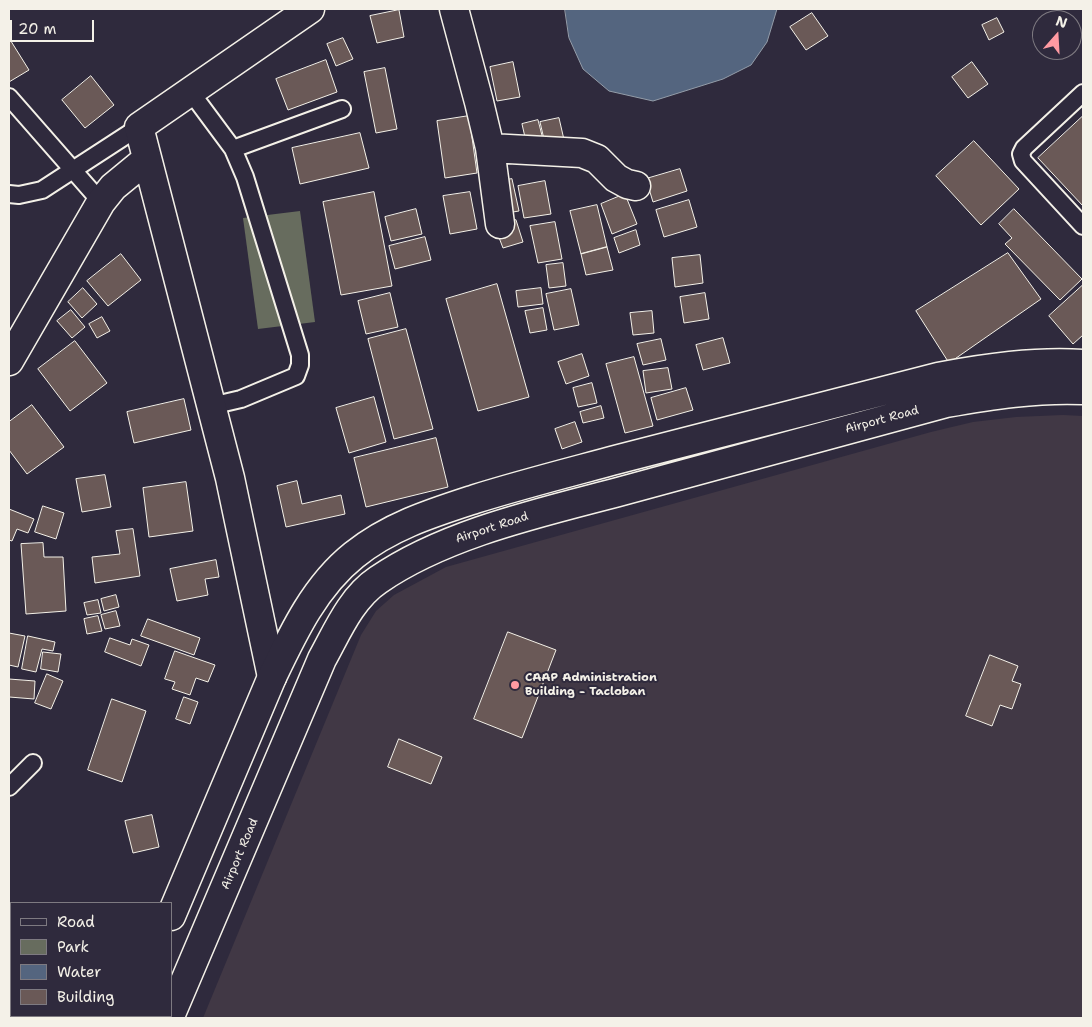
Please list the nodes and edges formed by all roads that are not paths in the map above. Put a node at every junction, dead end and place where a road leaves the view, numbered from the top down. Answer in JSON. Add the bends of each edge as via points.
{"nodes":[{"id":1,"x":310,"y":9,"type":"edge"},
{"id":2,"x":454,"y":9,"type":"edge"},
{"id":3,"x":190,"y":91,"type":"junction"},
{"id":4,"x":1083,"y":93,"type":"edge"},
{"id":5,"x":9,"y":97,"type":"edge"},
{"id":6,"x":342,"y":109,"type":"dead end"},
{"id":7,"x":139,"y":127,"type":"junction"},
{"id":8,"x":233,"y":148,"type":"junction"},
{"id":9,"x":490,"y":148,"type":"junction"},
{"id":10,"x":147,"y":159,"type":"junction"},
{"id":11,"x":73,"y":170,"type":"junction"},
{"id":12,"x":636,"y":186,"type":"dead end"},
{"id":13,"x":9,"y":194,"type":"edge"},
{"id":14,"x":101,"y":202,"type":"junction"},
{"id":15,"x":500,"y":224,"type":"dead end"},
{"id":16,"x":1083,"y":226,"type":"edge"},
{"id":17,"x":9,"y":361,"type":"edge"},
{"id":18,"x":1083,"y":364,"type":"edge"},
{"id":19,"x":1083,"y":390,"type":"edge"},
{"id":20,"x":211,"y":406,"type":"junction"},
{"id":21,"x":330,"y":577,"type":"junction"},
{"id":22,"x":358,"y":599,"type":"junction"},
{"id":23,"x":272,"y":677,"type":"junction"},
{"id":24,"x":308,"y":694,"type":"junction"},
{"id":25,"x":33,"y":764,"type":"dead end"},
{"id":26,"x":9,"y":787,"type":"edge"},
{"id":27,"x":172,"y":914,"type":"edge"},
{"id":28,"x":172,"y":1011,"type":"edge"}],
"edges":[{"from":1,"to":3,"type":"main road"},
{"from":2,"to":9,"type":"main road"},
{"from":3,"to":7,"type":"main road"},
{"from":3,"to":8,"type":"lane"},
{"from":4,"to":16,"type":"lane","via":[[1021,154],[1023,161]]},
{"from":5,"to":11,"type":"lane"},
{"from":6,"to":8,"type":"lane"},
{"from":7,"to":10,"type":"main road"},
{"from":7,"to":11,"type":"lane"},
{"from":8,"to":20,"type":"lane","via":[[251,196],[300,355],[300,365],[296,376],[241,399]]},
{"from":9,"to":12,"type":"main road","via":[[582,153],[597,159],[616,178]]},
{"from":9,"to":15,"type":"main road"},
{"from":10,"to":14,"type":"main road","via":[[113,187]]},
{"from":10,"to":20,"type":"main road"},
{"from":11,"to":13,"type":"lane","via":[[42,190]]},
{"from":11,"to":14,"type":"lane"},
{"from":14,"to":17,"type":"main road"},
{"from":18,"to":21,"type":"main road","via":[[1023,364],[938,377],[530,482],[406,522],[354,555]]},
{"from":19,"to":22,"type":"main road","name":"Airport Road","via":[[992,394],[946,403],[537,514],[456,539],[402,564],[376,581]]},
{"from":20,"to":23,"type":"main road","via":[[236,505]]},
{"from":21,"to":22,"type":"main road"},
{"from":21,"to":23,"type":"main road","via":[[309,606]]},
{"from":22,"to":24,"type":"main road","name":"Airport Road","via":[[322,659]]},
{"from":23,"to":24,"type":"main road"},
{"from":23,"to":27,"type":"main road"},
{"from":24,"to":28,"type":"main road","name":"Airport Road"},
{"from":25,"to":26,"type":"lane"}]}
